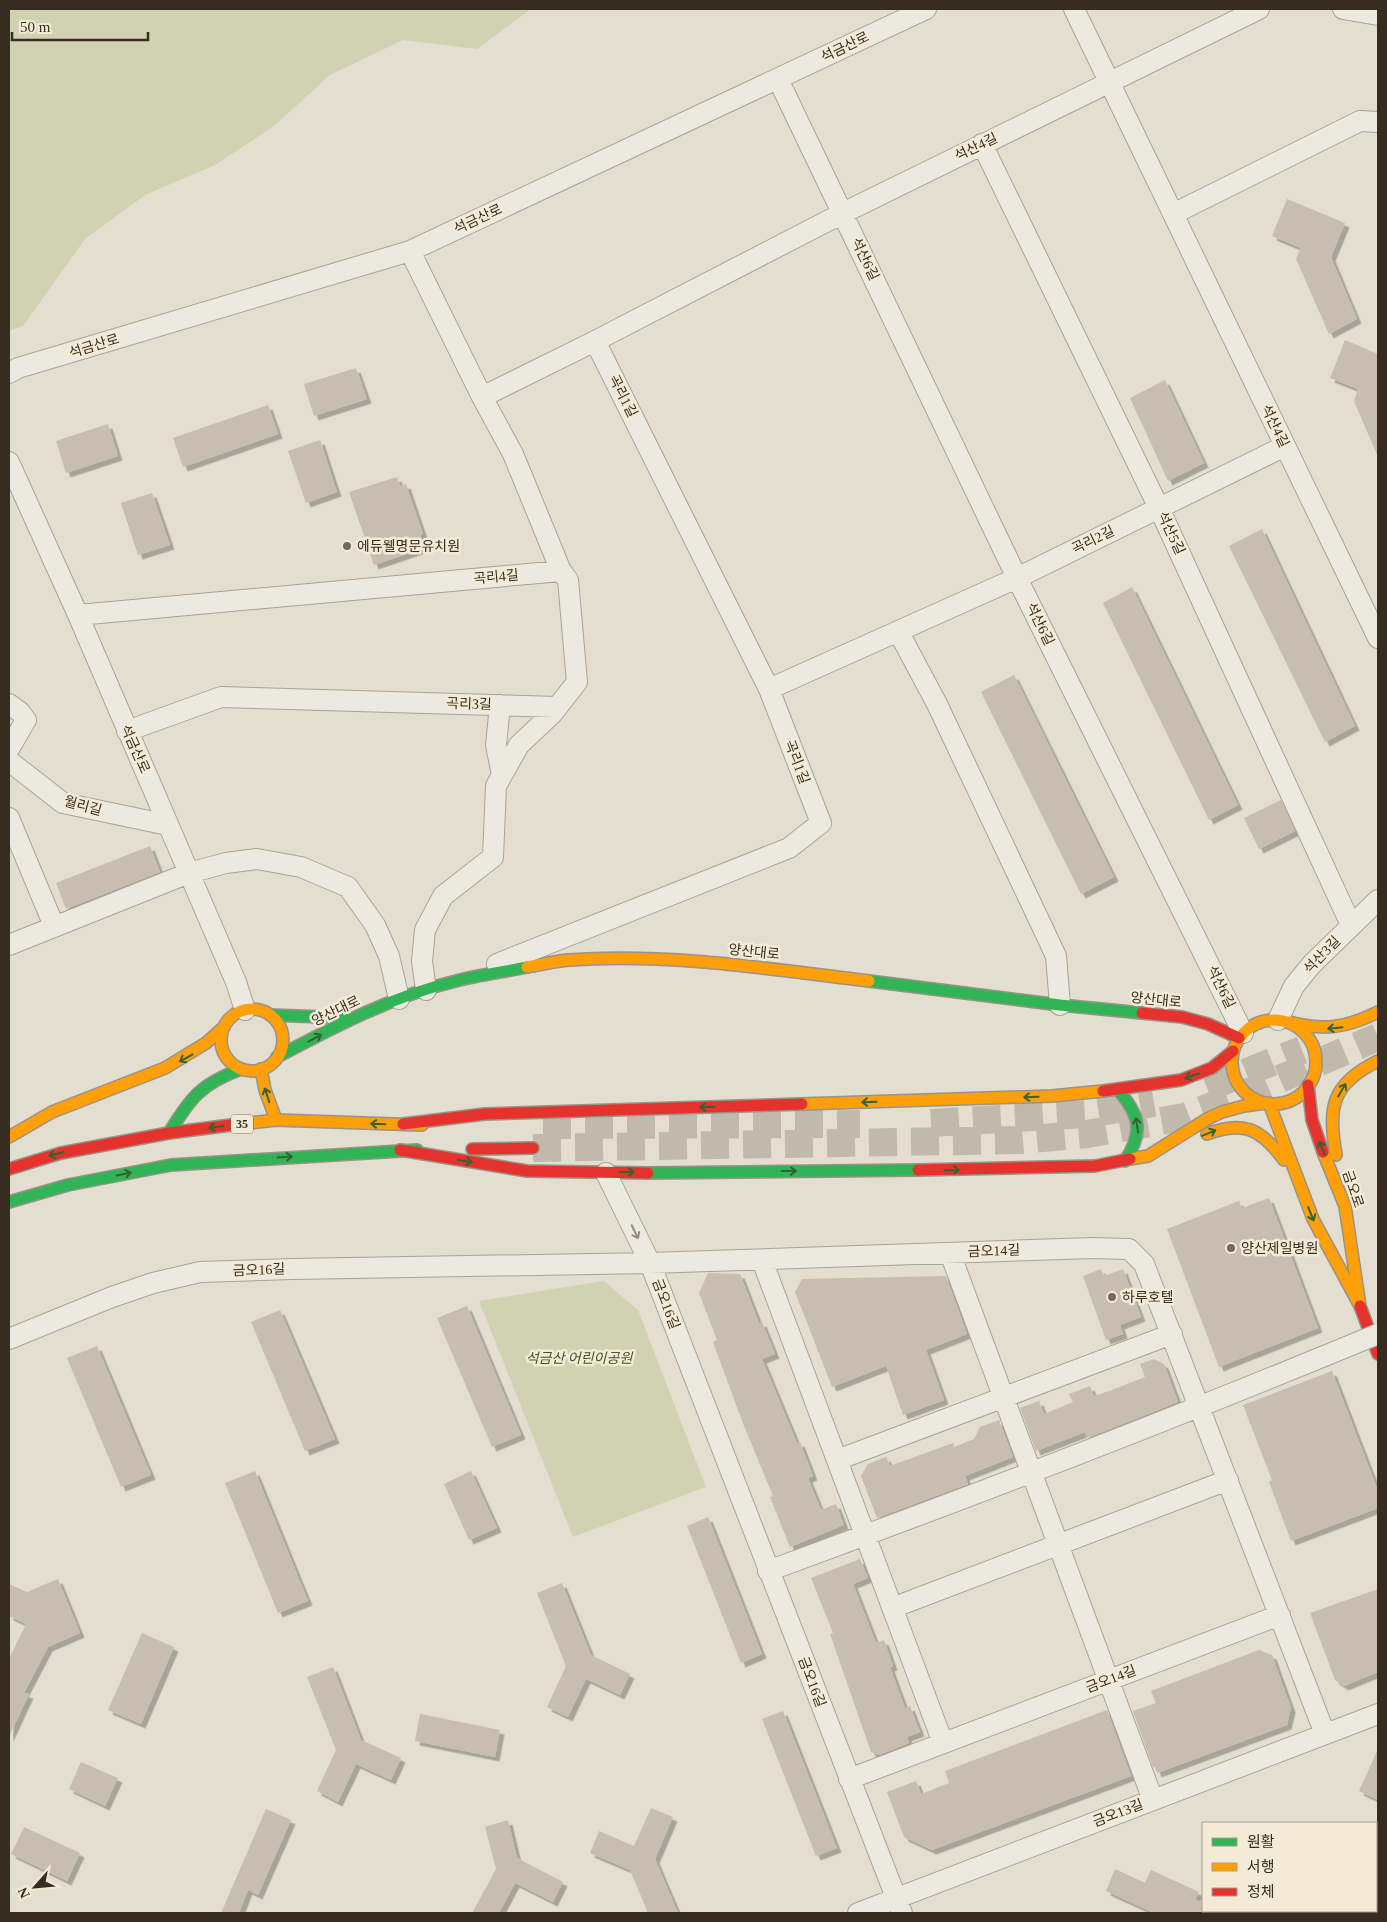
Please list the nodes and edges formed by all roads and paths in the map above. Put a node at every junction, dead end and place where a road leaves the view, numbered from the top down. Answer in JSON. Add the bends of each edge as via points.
{"nodes":[{"id":1,"x":926,"y":9,"type":"edge"},
{"id":2,"x":1074,"y":9,"type":"edge"},
{"id":3,"x":1259,"y":9,"type":"edge"},
{"id":4,"x":1343,"y":9,"type":"edge"},
{"id":5,"x":1378,"y":15,"type":"edge"},
{"id":6,"x":778,"y":79,"type":"junction"},
{"id":7,"x":1109,"y":82,"type":"junction"},
{"id":8,"x":1378,"y":122,"type":"edge"},
{"id":9,"x":982,"y":144,"type":"junction"},
{"id":10,"x":843,"y":213,"type":"junction"},
{"id":11,"x":1173,"y":214,"type":"junction"},
{"id":12,"x":410,"y":251,"type":"junction"},
{"id":13,"x":595,"y":341,"type":"junction"},
{"id":14,"x":9,"y":373,"type":"edge"},
{"id":15,"x":482,"y":396,"type":"junction"},
{"id":16,"x":1285,"y":446,"type":"junction"},
{"id":17,"x":9,"y":462,"type":"edge"},
{"id":18,"x":1159,"y":508,"type":"junction"},
{"id":19,"x":561,"y":571,"type":"junction"},
{"id":20,"x":1017,"y":578,"type":"junction"},
{"id":21,"x":78,"y":615,"type":"junction"},
{"id":22,"x":898,"y":631,"type":"junction"},
{"id":23,"x":1378,"y":638,"type":"edge"},
{"id":24,"x":769,"y":689,"type":"junction"},
{"id":25,"x":9,"y":704,"type":"edge"},
{"id":26,"x":500,"y":705,"type":"junction"},
{"id":27,"x":558,"y":707,"type":"junction"},
{"id":28,"x":127,"y":731,"type":"junction"},
{"id":29,"x":9,"y":749,"type":"edge"},
{"id":30,"x":9,"y":761,"type":"edge"},
{"id":31,"x":502,"y":775,"type":"junction"},
{"id":32,"x":9,"y":818,"type":"edge"},
{"id":33,"x":168,"y":825,"type":"junction"},
{"id":34,"x":189,"y":873,"type":"junction"},
{"id":35,"x":1378,"y":900,"type":"edge"},
{"id":36,"x":54,"y":926,"type":"junction"},
{"id":37,"x":1351,"y":926,"type":"junction"},
{"id":38,"x":9,"y":945,"type":"edge"},
{"id":39,"x":455,"y":981,"type":"junction"},
{"id":40,"x":426,"y":990,"type":"junction"},
{"id":41,"x":399,"y":999,"type":"junction"},
{"id":42,"x":1060,"y":1005,"type":"junction"},
{"id":43,"x":246,"y":1010,"type":"junction"},
{"id":44,"x":1378,"y":1012,"type":"edge"},
{"id":45,"x":270,"y":1015,"type":"junction"},
{"id":46,"x":352,"y":1018,"type":"junction"},
{"id":47,"x":1283,"y":1021,"type":"junction"},
{"id":48,"x":224,"y":1027,"type":"junction"},
{"id":49,"x":1241,"y":1035,"type":"junction"},
{"id":50,"x":1233,"y":1051,"type":"junction"},
{"id":51,"x":277,"y":1057,"type":"junction"},
{"id":52,"x":1378,"y":1060,"type":"edge"},
{"id":53,"x":241,"y":1069,"type":"junction"},
{"id":54,"x":261,"y":1069,"type":"junction"},
{"id":55,"x":1327,"y":1069,"type":"dead end"},
{"id":56,"x":1310,"y":1082,"type":"junction"},
{"id":57,"x":1118,"y":1090,"type":"junction"},
{"id":58,"x":1267,"y":1103,"type":"junction"},
{"id":59,"x":276,"y":1120,"type":"junction"},
{"id":60,"x":403,"y":1124,"type":"junction"},
{"id":61,"x":480,"y":1126,"type":"dead end"},
{"id":62,"x":169,"y":1132,"type":"junction"},
{"id":63,"x":9,"y":1137,"type":"edge"},
{"id":64,"x":533,"y":1148,"type":"tunnel mouth"},
{"id":65,"x":400,"y":1150,"type":"junction"},
{"id":66,"x":1148,"y":1156,"type":"junction"},
{"id":67,"x":1125,"y":1161,"type":"junction"},
{"id":68,"x":9,"y":1170,"type":"edge"},
{"id":69,"x":606,"y":1173,"type":"junction"},
{"id":70,"x":1299,"y":1183,"type":"junction"},
{"id":71,"x":9,"y":1202,"type":"edge"},
{"id":72,"x":1345,"y":1206,"type":"junction"},
{"id":73,"x":950,"y":1253,"type":"junction"},
{"id":74,"x":762,"y":1260,"type":"junction"},
{"id":75,"x":650,"y":1263,"type":"junction"},
{"id":76,"x":1360,"y":1306,"type":"junction"},
{"id":77,"x":1172,"y":1334,"type":"junction"},
{"id":78,"x":1378,"y":1334,"type":"edge"},
{"id":79,"x":9,"y":1339,"type":"edge"},
{"id":80,"x":1378,"y":1354,"type":"edge"},
{"id":81,"x":1004,"y":1398,"type":"junction"},
{"id":82,"x":1200,"y":1407,"type":"junction"},
{"id":83,"x":837,"y":1460,"type":"junction"},
{"id":84,"x":1031,"y":1472,"type":"junction"},
{"id":85,"x":1228,"y":1480,"type":"junction"},
{"id":86,"x":866,"y":1536,"type":"junction"},
{"id":87,"x":1058,"y":1545,"type":"junction"},
{"id":88,"x":768,"y":1572,"type":"junction"},
{"id":89,"x":892,"y":1608,"type":"junction"},
{"id":90,"x":1280,"y":1615,"type":"junction"},
{"id":91,"x":1108,"y":1680,"type":"junction"},
{"id":92,"x":1378,"y":1714,"type":"edge"},
{"id":93,"x":1325,"y":1734,"type":"junction"},
{"id":94,"x":943,"y":1743,"type":"junction"},
{"id":95,"x":849,"y":1779,"type":"junction"},
{"id":96,"x":1153,"y":1800,"type":"junction"},
{"id":97,"x":899,"y":1906,"type":"edge"},
{"id":98,"x":858,"y":1913,"type":"edge"}],
"edges":[{"from":1,"to":6,"type":"street","name":"석금산로"},
{"from":2,"to":7,"type":"street","name":"석산4길"},
{"from":3,"to":7,"type":"street","name":"석산4길"},
{"from":4,"to":5,"type":"street"},
{"from":6,"to":10,"type":"street","name":"석산6길"},
{"from":6,"to":12,"type":"street","name":"석금산로"},
{"from":7,"to":9,"type":"street","name":"석산4길"},
{"from":7,"to":11,"type":"street","name":"석산4길"},
{"from":8,"to":11,"type":"street","via":[[1360,120]]},
{"from":9,"to":10,"type":"street","name":"석산4길"},
{"from":9,"to":18,"type":"street","name":"석산5길"},
{"from":10,"to":13,"type":"street"},
{"from":10,"to":20,"type":"street","name":"석산6길"},
{"from":11,"to":16,"type":"street","name":"석산4길"},
{"from":12,"to":14,"type":"street","name":"석금산로"},
{"from":12,"to":15,"type":"street"},
{"from":13,"to":15,"type":"street"},
{"from":13,"to":24,"type":"street","name":"곡리1길"},
{"from":15,"to":19,"type":"street","via":[[513,454]]},
{"from":16,"to":18,"type":"street","name":"곡리2길"},
{"from":16,"to":23,"type":"street","name":"석산4길"},
{"from":17,"to":21,"type":"street","name":"석금산로"},
{"from":18,"to":20,"type":"street","name":"곡리2길"},
{"from":18,"to":37,"type":"street","name":"석산5길"},
{"from":19,"to":21,"type":"street","name":"곡리4길"},
{"from":19,"to":27,"type":"street","via":[[568,580],[577,682]]},
{"from":20,"to":22,"type":"street","name":"곡리2길"},
{"from":20,"to":49,"type":"street","name":"석산6길"},
{"from":21,"to":28,"type":"street","name":"석금산로"},
{"from":22,"to":24,"type":"street","name":"곡리2길"},
{"from":22,"to":42,"type":"street","via":[[937,704],[1056,956]]},
{"from":24,"to":39,"type":"street","name":"곡리1길","via":[[821,824],[789,848]]},
{"from":25,"to":29,"type":"street","via":[[26,720]]},
{"from":26,"to":27,"type":"street"},
{"from":26,"to":28,"type":"street","name":"곡리3길","via":[[221,697]]},
{"from":26,"to":31,"type":"street","name":"곡리3길","via":[[496,745]]},
{"from":27,"to":31,"type":"street","via":[[519,745]]},
{"from":28,"to":33,"type":"street","name":"석금산로"},
{"from":30,"to":33,"type":"street","name":"월리길","via":[[63,803]]},
{"from":31,"to":40,"type":"street","name":"곡리3길","via":[[496,786],[493,857],[442,896],[425,930],[422,961]]},
{"from":32,"to":36,"type":"street"},
{"from":33,"to":34,"type":"street","name":"석금산로"},
{"from":34,"to":36,"type":"street"},
{"from":34,"to":41,"type":"street","via":[[256,859],[301,867],[348,887],[375,925],[389,956]]},
{"from":34,"to":43,"type":"street","name":"석금산로"},
{"from":35,"to":37,"type":"street","name":"석산3길"},
{"from":36,"to":38,"type":"street"},
{"from":37,"to":47,"type":"street","name":"석산3길","via":[[1294,986]]},
{"from":39,"to":40,"type":"main road","name":"양산대로"},
{"from":39,"to":42,"type":"main road","name":"양산대로","via":[[567,960],[658,958]]},
{"from":40,"to":41,"type":"main road","name":"양산대로"},
{"from":41,"to":46,"type":"main road","name":"양산대로"},
{"from":42,"to":49,"type":"main road","name":"양산대로","via":[[1182,1017]]},
{"from":43,"to":45,"type":"main road"},
{"from":43,"to":48,"type":"main road","via":[[236,1013]]},
{"from":44,"to":47,"type":"main road","one_way":true,"via":[[1343,1027],[1323,1029]]},
{"from":45,"to":46,"type":"main road"},
{"from":45,"to":51,"type":"main road","via":[[277,1022],[283,1039]]},
{"from":51,"to":46,"type":"main road","name":"양산대로","one_way":true},
{"from":47,"to":49,"type":"main road","via":[[1265,1021]]},
{"from":47,"to":56,"type":"main road","via":[[1300,1029],[1309,1040],[1316,1066]]},
{"from":48,"to":53,"type":"main road","via":[[222,1047],[232,1064]]},
{"from":48,"to":63,"type":"main road","one_way":true,"via":[[210,1042],[170,1066],[51,1112]]},
{"from":49,"to":50,"type":"main road"},
{"from":50,"to":57,"type":"main road","one_way":true,"via":[[1197,1075]]},
{"from":50,"to":58,"type":"main road","via":[[1235,1078],[1253,1098]]},
{"from":51,"to":54,"type":"main road"},
{"from":72,"to":52,"type":"main road","one_way":true,"via":[[1331,1118],[1347,1081]]},
{"from":53,"to":54,"type":"main road"},
{"from":53,"to":62,"type":"main road","via":[[199,1089]]},
{"from":59,"to":54,"type":"main road","one_way":true},
{"from":55,"to":56,"type":"main road"},
{"from":56,"to":58,"type":"main road","via":[[1301,1094],[1291,1100]]},
{"from":72,"to":56,"type":"main road","name":"금오로","one_way":true,"via":[[1312,1120]]},
{"from":57,"to":60,"type":"main road","one_way":true,"via":[[1042,1097],[485,1114]]},
{"from":67,"to":57,"type":"main road","one_way":true,"via":[[1134,1149],[1138,1123],[1130,1104]]},
{"from":58,"to":66,"type":"main road","via":[[1237,1108],[1207,1119]]},
{"from":58,"to":70,"type":"main road","name":"금오로"},
{"from":60,"to":59,"type":"main road","number":"35","one_way":true},
{"from":59,"to":62,"type":"main road","number":"35","one_way":true},
{"from":60,"to":61,"type":"main road","number":"35"},
{"from":62,"to":68,"type":"main road","number":"35","one_way":true,"via":[[61,1153]]},
{"from":64,"to":65,"type":"main road"},
{"from":65,"to":69,"type":"main road","one_way":true,"via":[[527,1171]]},
{"from":71,"to":65,"type":"main road","one_way":true,"via":[[68,1185],[171,1165]]},
{"from":66,"to":67,"type":"main road"},
{"from":66,"to":70,"type":"main road","one_way":true,"via":[[1183,1146],[1219,1129],[1245,1126],[1267,1139]]},
{"from":69,"to":67,"type":"main road","one_way":true,"via":[[1006,1169],[1096,1166]]},
{"from":69,"to":75,"type":"street","one_way":true},
{"from":70,"to":76,"type":"main road","name":"금오로","one_way":true,"via":[[1313,1219]]},
{"from":72,"to":76,"type":"main road","name":"금오로"},
{"from":73,"to":74,"type":"street","name":"금오14길"},
{"from":73,"to":77,"type":"street","name":"금오14길","via":[[1129,1249],[1144,1264]]},
{"from":73,"to":81,"type":"street"},
{"from":74,"to":75,"type":"street","name":"금오14길"},
{"from":74,"to":83,"type":"street"},
{"from":75,"to":79,"type":"street","name":"금오16길","via":[[200,1272],[112,1297]]},
{"from":75,"to":88,"type":"street","name":"금오16길"},
{"from":76,"to":80,"type":"main road","name":"금오로"},
{"from":77,"to":81,"type":"street"},
{"from":77,"to":82,"type":"street","name":"금오14길"},
{"from":78,"to":82,"type":"street","bridge":true},
{"from":81,"to":83,"type":"street"},
{"from":81,"to":84,"type":"street"},
{"from":82,"to":84,"type":"street"},
{"from":82,"to":85,"type":"street","name":"금오14길"},
{"from":83,"to":86,"type":"street"},
{"from":84,"to":86,"type":"street"},
{"from":84,"to":87,"type":"street"},
{"from":85,"to":87,"type":"street"},
{"from":85,"to":90,"type":"street","name":"금오14길"},
{"from":86,"to":88,"type":"street"},
{"from":86,"to":89,"type":"street"},
{"from":87,"to":89,"type":"street"},
{"from":87,"to":91,"type":"street"},
{"from":88,"to":95,"type":"street","name":"금오16길"},
{"from":89,"to":94,"type":"street"},
{"from":90,"to":91,"type":"street","name":"금오14길"},
{"from":90,"to":93,"type":"street","name":"금오14길"},
{"from":91,"to":94,"type":"street","name":"금오14길"},
{"from":91,"to":96,"type":"street"},
{"from":92,"to":93,"type":"street","name":"금오13길"},
{"from":93,"to":96,"type":"street","name":"금오13길"},
{"from":94,"to":95,"type":"street","name":"금오14길"},
{"from":95,"to":97,"type":"street","name":"금오16길"},
{"from":96,"to":97,"type":"street","name":"금오13길"},
{"from":97,"to":98,"type":"street","name":"금오13길"}]}
